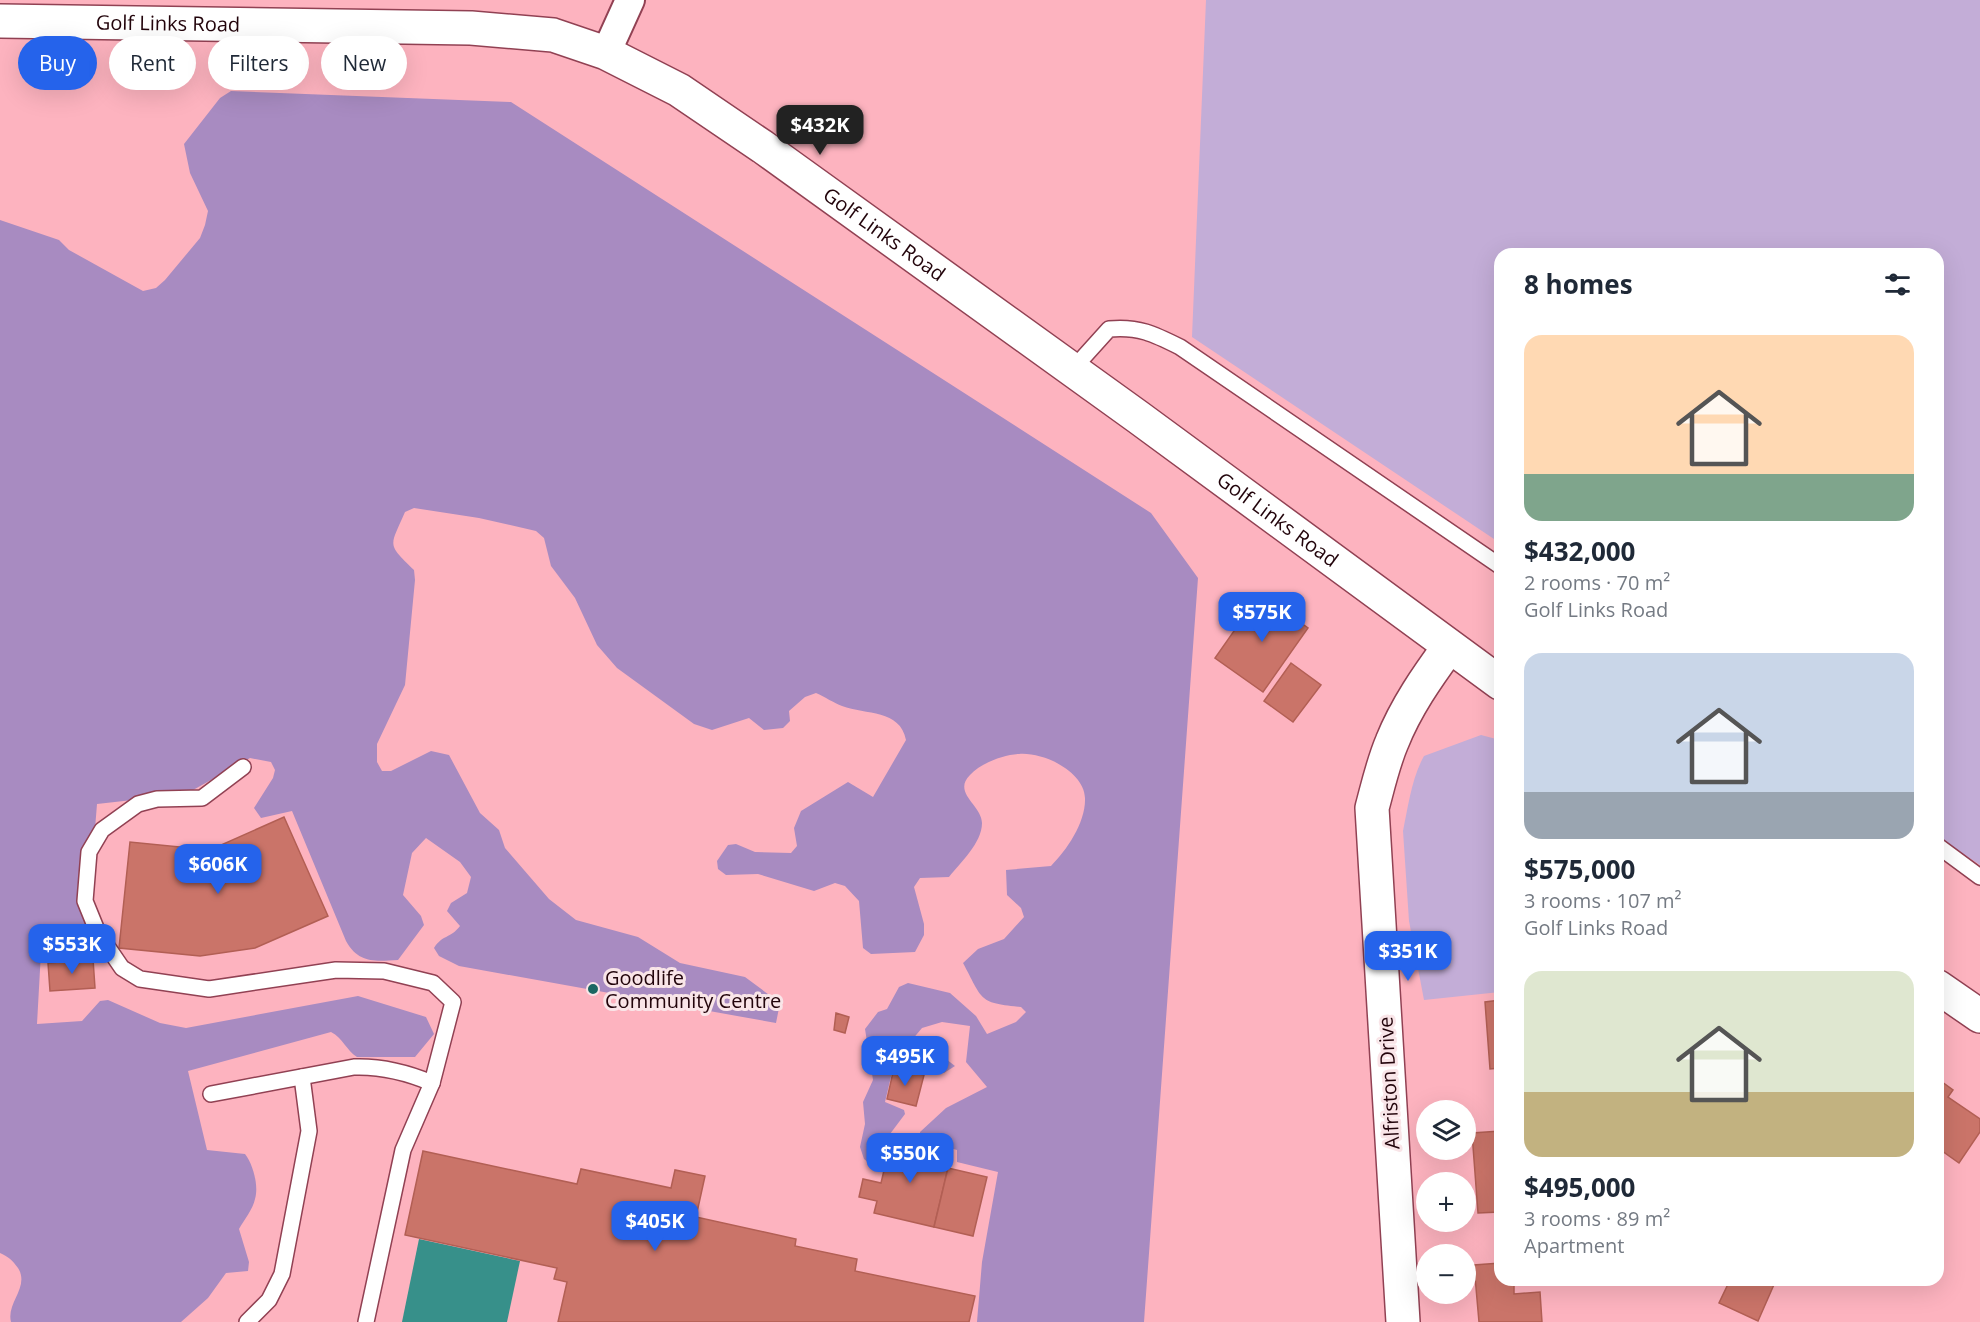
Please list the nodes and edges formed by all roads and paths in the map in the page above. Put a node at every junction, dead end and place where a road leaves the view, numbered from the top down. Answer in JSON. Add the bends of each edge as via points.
{"nodes":[{"id":1,"x":630,"y":0,"type":"edge"},
{"id":2,"x":0,"y":21,"type":"edge"},
{"id":3,"x":606,"y":53,"type":"junction"},
{"id":4,"x":1072,"y":370,"type":"junction"},
{"id":5,"x":1494,"y":562,"type":"edge"},
{"id":6,"x":1449,"y":647,"type":"junction"},
{"id":7,"x":1494,"y":679,"type":"edge"},
{"id":8,"x":243,"y":767,"type":"dead end"},
{"id":9,"x":1944,"y":850,"type":"edge"},
{"id":10,"x":1980,"y":877,"type":"edge"},
{"id":11,"x":1944,"y":991,"type":"edge"},
{"id":12,"x":1980,"y":1016,"type":"edge"},
{"id":13,"x":302,"y":1077,"type":"junction"},
{"id":14,"x":432,"y":1083,"type":"junction"},
{"id":15,"x":211,"y":1094,"type":"dead end"},
{"id":16,"x":248,"y":1322,"type":"edge"},
{"id":17,"x":366,"y":1322,"type":"edge"},
{"id":18,"x":1403,"y":1322,"type":"edge"}],
"edges":[{"from":1,"to":3,"type":"street"},
{"from":2,"to":3,"type":"main road","name":"Golf Links Road","via":[[471,28],[553,34]]},
{"from":3,"to":4,"type":"main road","name":"Golf Links Road","via":[[679,90],[763,147]]},
{"from":4,"to":5,"type":"lane","via":[[1109,329],[1128,327],[1157,335]]},
{"from":4,"to":6,"type":"main road","name":"Golf Links Road"},
{"from":6,"to":7,"type":"main road","name":"Golf Links Road"},
{"from":6,"to":18,"type":"main road","name":"Alfriston Drive","via":[[1414,696],[1391,743],[1372,808]]},
{"from":8,"to":14,"type":"lane","via":[[202,798],[157,799],[138,804],[102,830],[89,852],[85,900],[98,933],[122,968],[140,979],[208,989],[346,970],[384,971],[433,983],[453,1002]]},
{"from":9,"to":10,"type":"lane"},
{"from":11,"to":12,"type":"main road"},
{"from":13,"to":14,"type":"lane","via":[[376,1066]]},
{"from":13,"to":15,"type":"lane"},
{"from":13,"to":16,"type":"lane","via":[[309,1131],[282,1274],[269,1300]]},
{"from":14,"to":17,"type":"lane","via":[[403,1150]]}]}
